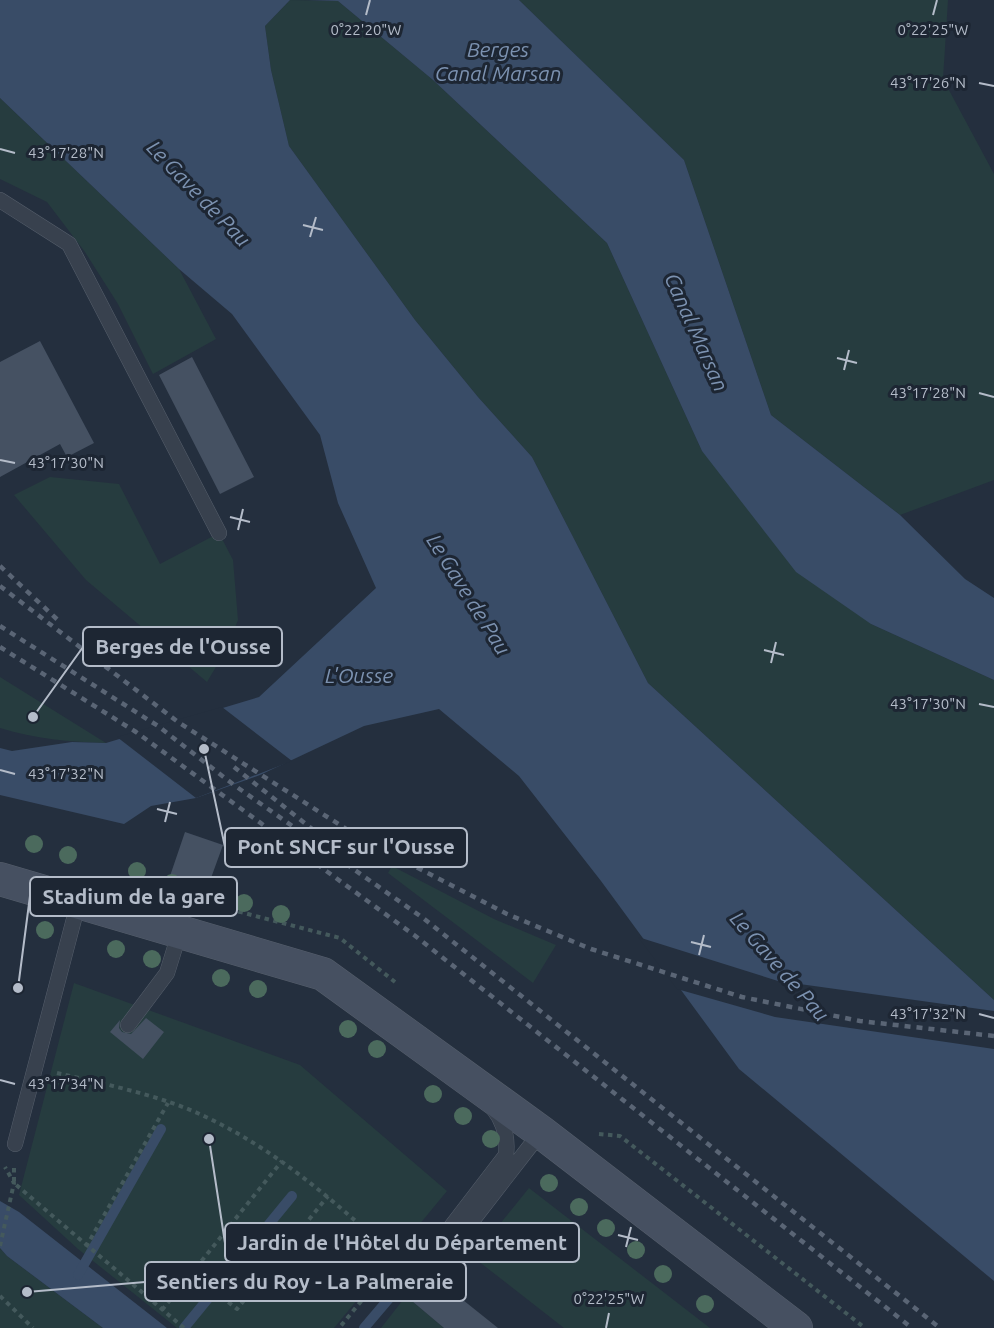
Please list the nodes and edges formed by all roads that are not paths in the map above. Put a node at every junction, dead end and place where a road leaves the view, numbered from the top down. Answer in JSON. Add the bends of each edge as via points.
{"nodes":[{"id":1,"x":0,"y":200,"type":"edge"},
{"id":2,"x":219,"y":533,"type":"dead end"},
{"id":3,"x":0,"y":879,"type":"edge"},
{"id":4,"x":79,"y":900,"type":"junction"},
{"id":5,"x":180,"y":931,"type":"junction"},
{"id":6,"x":128,"y":1025,"type":"dead end"},
{"id":7,"x":477,"y":1087,"type":"junction"},
{"id":8,"x":541,"y":1132,"type":"junction"},
{"id":9,"x":15,"y":1144,"type":"road end"},
{"id":10,"x":796,"y":1328,"type":"edge"}],
"edges":[{"from":1,"to":2,"type":"lane","via":[[69,244]]},
{"from":3,"to":4,"type":"main road"},
{"from":4,"to":5,"type":"main road"},
{"from":4,"to":9,"type":"lane"},
{"from":5,"to":6,"type":"lane","via":[[167,973]]},
{"from":5,"to":7,"type":"main road","via":[[323,974]]},
{"from":7,"to":8,"type":"main road"},
{"from":7,"to":8,"type":"lane","via":[[503,1124],[508,1142],[506,1155],[432,1262]]},
{"from":8,"to":10,"type":"main road"}]}
